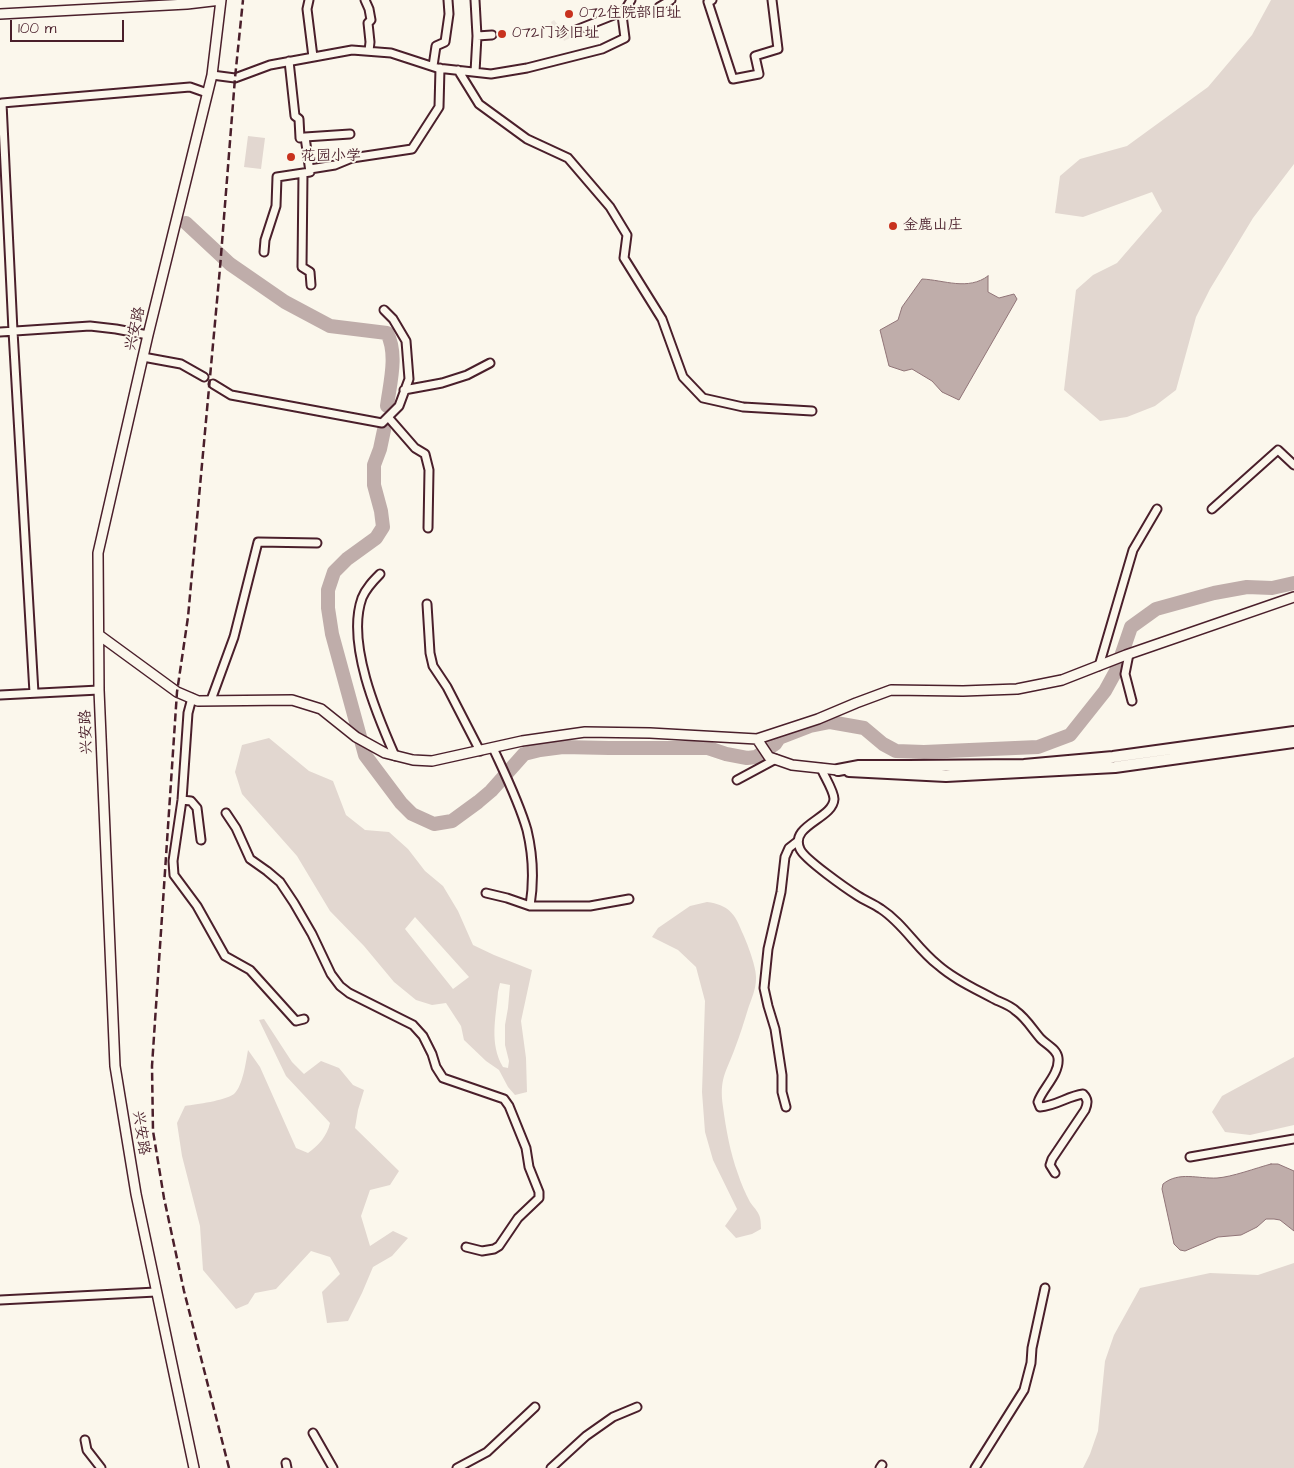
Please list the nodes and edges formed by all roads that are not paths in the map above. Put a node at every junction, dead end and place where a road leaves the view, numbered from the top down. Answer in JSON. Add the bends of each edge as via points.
{"nodes":[{"id":1,"x":221,"y":0,"type":"edge"},
{"id":2,"x":309,"y":0,"type":"edge"},
{"id":3,"x":365,"y":0,"type":"edge"},
{"id":4,"x":448,"y":0,"type":"edge"},
{"id":5,"x":631,"y":0,"type":"edge"},
{"id":6,"x":671,"y":0,"type":"edge"},
{"id":7,"x":712,"y":0,"type":"edge"},
{"id":8,"x":772,"y":0,"type":"edge"},
{"id":9,"x":476,"y":1,"type":"edge"},
{"id":10,"x":659,"y":7,"type":"dead end"},
{"id":11,"x":624,"y":11,"type":"junction"},
{"id":12,"x":0,"y":14,"type":"edge"},
{"id":13,"x":576,"y":30,"type":"dead end"},
{"id":14,"x":492,"y":35,"type":"dead end"},
{"id":15,"x":476,"y":36,"type":"junction"},
{"id":16,"x":369,"y":51,"type":"junction"},
{"id":17,"x":312,"y":57,"type":"junction"},
{"id":18,"x":289,"y":61,"type":"junction"},
{"id":19,"x":436,"y":67,"type":"junction"},
{"id":20,"x":458,"y":70,"type":"junction"},
{"id":21,"x":475,"y":72,"type":"junction"},
{"id":22,"x":212,"y":75,"type":"junction"},
{"id":23,"x":207,"y":93,"type":"junction"},
{"id":24,"x":1,"y":104,"type":"edge"},
{"id":25,"x":350,"y":134,"type":"dead end"},
{"id":26,"x":305,"y":137,"type":"junction"},
{"id":27,"x":306,"y":171,"type":"junction"},
{"id":28,"x":264,"y":252,"type":"dead end"},
{"id":29,"x":311,"y":285,"type":"dead end"},
{"id":30,"x":384,"y":310,"type":"dead end"},
{"id":31,"x":13,"y":331,"type":"junction"},
{"id":32,"x":0,"y":332,"type":"edge"},
{"id":33,"x":148,"y":335,"type":"junction"},
{"id":34,"x":143,"y":357,"type":"junction"},
{"id":35,"x":490,"y":363,"type":"dead end"},
{"id":36,"x":204,"y":377,"type":"dead end"},
{"id":37,"x":213,"y":384,"type":"dead end"},
{"id":38,"x":404,"y":390,"type":"junction"},
{"id":39,"x":812,"y":411,"type":"dead end"},
{"id":40,"x":388,"y":417,"type":"junction"},
{"id":41,"x":1294,"y":465,"type":"edge"},
{"id":42,"x":1212,"y":508,"type":"dead end"},
{"id":43,"x":1157,"y":509,"type":"dead end"},
{"id":44,"x":428,"y":528,"type":"dead end"},
{"id":45,"x":317,"y":543,"type":"dead end"},
{"id":46,"x":380,"y":574,"type":"dead end"},
{"id":47,"x":1294,"y":597,"type":"edge"},
{"id":48,"x":427,"y":604,"type":"dead end"},
{"id":49,"x":99,"y":635,"type":"junction"},
{"id":50,"x":1127,"y":654,"type":"junction"},
{"id":51,"x":1098,"y":666,"type":"junction"},
{"id":52,"x":99,"y":690,"type":"junction"},
{"id":53,"x":34,"y":693,"type":"junction"},
{"id":54,"x":0,"y":695,"type":"edge"},
{"id":55,"x":192,"y":698,"type":"junction"},
{"id":56,"x":211,"y":700,"type":"junction"},
{"id":57,"x":1132,"y":700,"type":"dead end"},
{"id":58,"x":1294,"y":732,"type":"edge"},
{"id":59,"x":757,"y":740,"type":"junction"},
{"id":60,"x":1294,"y":742,"type":"edge"},
{"id":61,"x":493,"y":748,"type":"junction"},
{"id":62,"x":480,"y":751,"type":"junction"},
{"id":63,"x":394,"y":756,"type":"junction"},
{"id":64,"x":772,"y":758,"type":"junction"},
{"id":65,"x":821,"y":768,"type":"junction"},
{"id":66,"x":838,"y":770,"type":"junction"},
{"id":67,"x":737,"y":780,"type":"dead end"},
{"id":68,"x":182,"y":800,"type":"junction"},
{"id":69,"x":226,"y":813,"type":"dead end"},
{"id":70,"x":201,"y":840,"type":"dead end"},
{"id":71,"x":798,"y":841,"type":"junction"},
{"id":72,"x":486,"y":893,"type":"dead end"},
{"id":73,"x":629,"y":899,"type":"dead end"},
{"id":74,"x":530,"y":906,"type":"junction"},
{"id":75,"x":304,"y":1019,"type":"dead end"},
{"id":76,"x":786,"y":1107,"type":"dead end"},
{"id":77,"x":1294,"y":1140,"type":"edge"},
{"id":78,"x":1190,"y":1157,"type":"dead end"},
{"id":79,"x":1055,"y":1173,"type":"dead end"},
{"id":80,"x":466,"y":1247,"type":"dead end"},
{"id":81,"x":1045,"y":1288,"type":"dead end"},
{"id":82,"x":156,"y":1292,"type":"junction"},
{"id":83,"x":0,"y":1300,"type":"edge"},
{"id":84,"x":535,"y":1407,"type":"dead end"},
{"id":85,"x":636,"y":1407,"type":"dead end"},
{"id":86,"x":313,"y":1433,"type":"dead end"},
{"id":87,"x":85,"y":1440,"type":"dead end"},
{"id":88,"x":469,"y":1466,"type":"edge"},
{"id":89,"x":101,"y":1468,"type":"edge"},
{"id":90,"x":194,"y":1468,"type":"edge"},
{"id":91,"x":333,"y":1468,"type":"edge"},
{"id":92,"x":457,"y":1468,"type":"edge"},
{"id":93,"x":551,"y":1468,"type":"edge"},
{"id":94,"x":976,"y":1468,"type":"edge"}],
"edges":[{"from":1,"to":12,"type":"street"},
{"from":1,"to":22,"type":"street","name":"兴安路"},
{"from":2,"to":17,"type":"street"},
{"from":3,"to":16,"type":"street","via":[[371,20],[368,23]]},
{"from":4,"to":19,"type":"street","via":[[445,42],[436,46]]},
{"from":5,"to":11,"type":"street"},
{"from":6,"to":10,"type":"street"},
{"from":7,"to":8,"type":"street","via":[[708,2],[734,79],[759,74],[755,56],[778,49]]},
{"from":9,"to":15,"type":"street"},
{"from":11,"to":13,"type":"street"},
{"from":11,"to":21,"type":"street","via":[[625,38],[602,49],[505,72]]},
{"from":14,"to":15,"type":"street"},
{"from":15,"to":21,"type":"street"},
{"from":16,"to":17,"type":"street","via":[[352,50]]},
{"from":16,"to":19,"type":"street","via":[[391,53]]},
{"from":17,"to":18,"type":"street"},
{"from":18,"to":22,"type":"street","via":[[270,64],[235,78]]},
{"from":18,"to":26,"type":"street","via":[[295,116],[299,119],[300,138]]},
{"from":19,"to":20,"type":"street"},
{"from":19,"to":27,"type":"street","via":[[439,107],[412,149],[352,158]]},
{"from":20,"to":21,"type":"street"},
{"from":20,"to":39,"type":"street","via":[[479,104],[527,139],[568,158],[610,207],[627,235],[624,258],[662,320],[683,377],[703,398],[743,407]]},
{"from":22,"to":23,"type":"street","name":"兴安路"},
{"from":23,"to":24,"type":"street","via":[[190,87]]},
{"from":23,"to":33,"type":"street","name":"兴安路"},
{"from":24,"to":31,"type":"street"},
{"from":25,"to":26,"type":"street"},
{"from":26,"to":27,"type":"street"},
{"from":27,"to":28,"type":"street","via":[[277,177],[276,206]]},
{"from":27,"to":29,"type":"street","via":[[302,267],[310,272]]},
{"from":30,"to":38,"type":"street","via":[[406,341],[408,379]]},
{"from":31,"to":32,"type":"street"},
{"from":31,"to":33,"type":"street","via":[[90,326]]},
{"from":31,"to":53,"type":"street"},
{"from":33,"to":34,"type":"street","name":"兴安路"},
{"from":34,"to":36,"type":"street","via":[[181,364]]},
{"from":34,"to":49,"type":"street","name":"兴安路","via":[[98,553]]},
{"from":35,"to":38,"type":"street","via":[[442,383]]},
{"from":37,"to":40,"type":"street","via":[[231,395],[382,423]]},
{"from":38,"to":40,"type":"street","via":[[399,406]]},
{"from":40,"to":44,"type":"street","via":[[415,448],[425,454],[429,470]]},
{"from":41,"to":42,"type":"street","via":[[1278,450]]},
{"from":43,"to":51,"type":"street","via":[[1132,550]]},
{"from":45,"to":56,"type":"street","via":[[258,542],[234,638]]},
{"from":46,"to":63,"type":"street","via":[[362,597],[358,616],[359,648],[367,684]]},
{"from":47,"to":50,"type":"street"},
{"from":48,"to":62,"type":"street","via":[[433,666],[448,687]]},
{"from":49,"to":52,"type":"street","name":"兴安路"},
{"from":49,"to":55,"type":"street","via":[[177,692]]},
{"from":50,"to":51,"type":"street"},
{"from":50,"to":57,"type":"street","via":[[1125,674]]},
{"from":51,"to":59,"type":"street","via":[[1062,680],[1017,689],[891,690],[818,720]]},
{"from":52,"to":53,"type":"street"},
{"from":52,"to":82,"type":"street","name":"兴安路","via":[[115,1066]]},
{"from":53,"to":54,"type":"street"},
{"from":55,"to":56,"type":"street"},
{"from":55,"to":68,"type":"street","via":[[188,713]]},
{"from":56,"to":63,"type":"street","via":[[292,700],[320,709],[360,738]]},
{"from":58,"to":66,"type":"main road","via":[[1114,757],[1033,764],[859,766]]},
{"from":59,"to":61,"type":"street","via":[[650,732],[585,732]]},
{"from":59,"to":64,"type":"street"},
{"from":60,"to":66,"type":"main road","via":[[1106,768],[946,776]]},
{"from":61,"to":62,"type":"street"},
{"from":61,"to":74,"type":"street","via":[[527,830],[533,884]]},
{"from":62,"to":63,"type":"street","via":[[432,761]]},
{"from":64,"to":65,"type":"street","via":[[792,765]]},
{"from":64,"to":67,"type":"street"},
{"from":65,"to":66,"type":"street"},
{"from":65,"to":71,"type":"street","via":[[834,799],[832,806],[801,832]]},
{"from":68,"to":70,"type":"street","via":[[191,801],[197,808]]},
{"from":68,"to":75,"type":"street","via":[[174,875],[197,906],[225,956],[250,970],[296,1021]]},
{"from":69,"to":80,"type":"street","via":[[250,859],[280,882],[294,902],[340,986],[413,1025],[424,1036],[443,1078],[504,1099],[510,1106],[526,1148],[539,1198],[518,1218],[499,1246],[482,1252]]},
{"from":71,"to":76,"type":"street","via":[[789,848],[785,857],[764,988],[775,1029]]},
{"from":71,"to":79,"type":"street","via":[[806,858],[902,926],[936,964],[1017,1011],[1057,1054],[1058,1067],[1039,1098],[1040,1107],[1083,1094],[1087,1105],[1052,1159],[1050,1165]]},
{"from":72,"to":74,"type":"street"},
{"from":73,"to":74,"type":"street","via":[[590,906]]},
{"from":77,"to":78,"type":"street"},
{"from":81,"to":94,"type":"street","via":[[1024,1390]]},
{"from":82,"to":83,"type":"street"},
{"from":82,"to":90,"type":"street","name":"兴安路"},
{"from":84,"to":88,"type":"street"},
{"from":85,"to":93,"type":"street","via":[[612,1417]]},
{"from":86,"to":91,"type":"street"},
{"from":87,"to":89,"type":"street","via":[[87,1450]]},
{"from":88,"to":92,"type":"street"}]}
